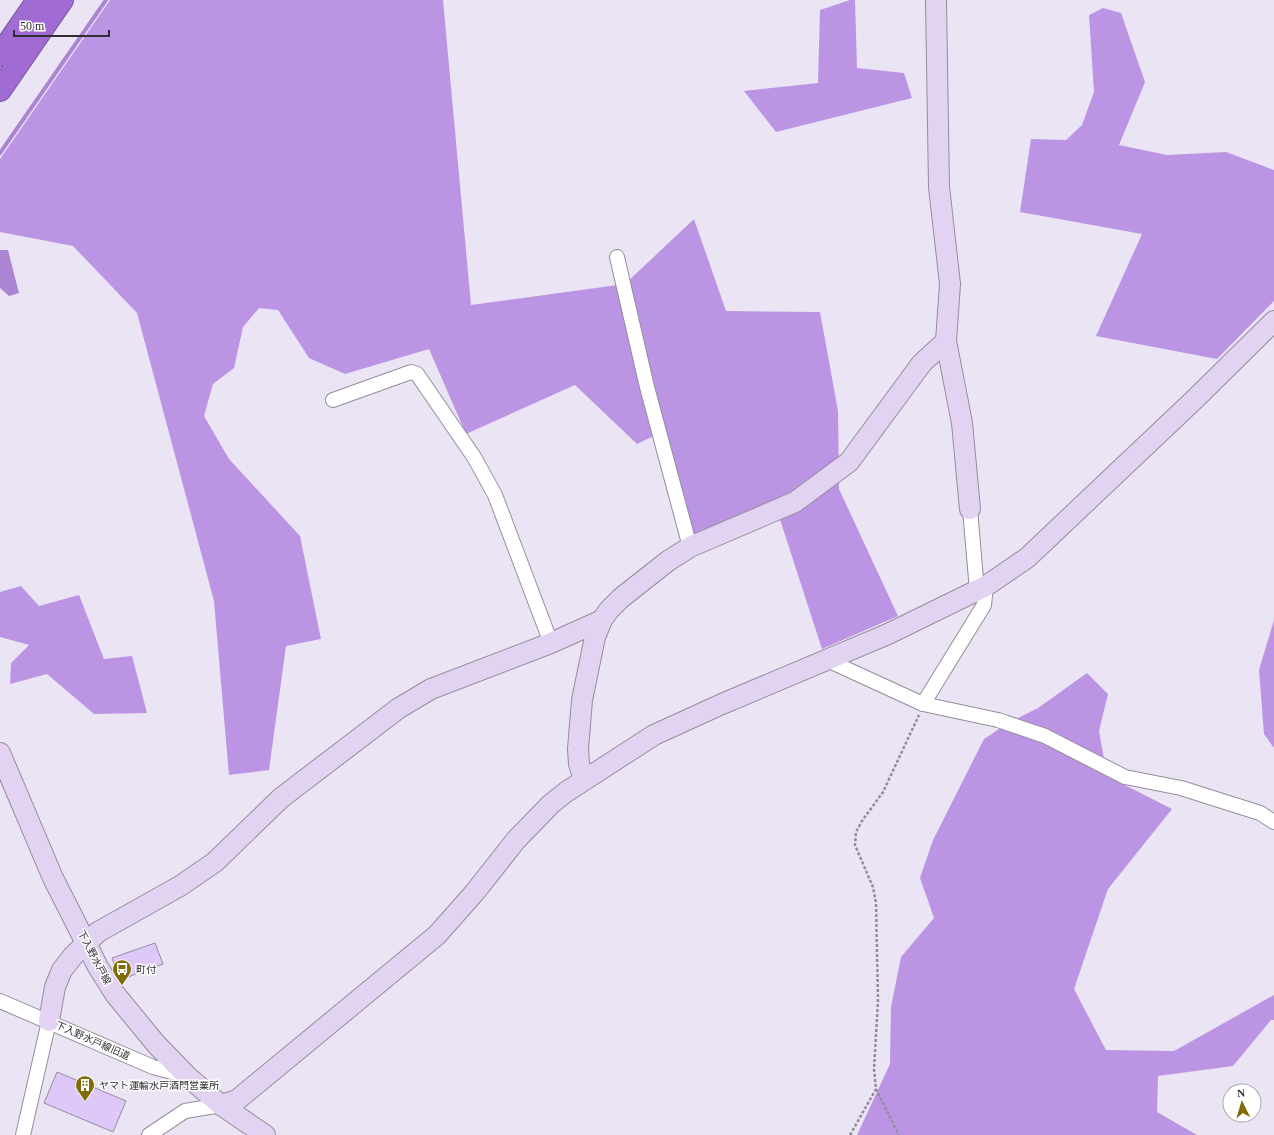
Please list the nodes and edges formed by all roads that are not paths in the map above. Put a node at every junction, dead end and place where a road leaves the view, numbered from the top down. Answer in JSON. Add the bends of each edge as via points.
{"nodes":[{"id":1,"x":38,"y":0,"type":"edge"},
{"id":2,"x":62,"y":0,"type":"edge"},
{"id":3,"x":936,"y":0,"type":"edge"},
{"id":4,"x":0,"y":55,"type":"edge"},
{"id":5,"x":0,"y":90,"type":"edge"},
{"id":6,"x":617,"y":257,"type":"dead end"},
{"id":7,"x":1274,"y":321,"type":"edge"},
{"id":8,"x":946,"y":341,"type":"junction"},
{"id":9,"x":333,"y":400,"type":"dead end"},
{"id":10,"x":970,"y":509,"type":"joint"},
{"id":11,"x":690,"y":547,"type":"junction"},
{"id":12,"x":981,"y":589,"type":"junction"},
{"id":13,"x":602,"y":620,"type":"junction"},
{"id":14,"x":551,"y":643,"type":"junction"},
{"id":15,"x":827,"y":660,"type":"junction"},
{"id":16,"x":923,"y":704,"type":"junction"},
{"id":17,"x":0,"y":753,"type":"edge"},
{"id":18,"x":584,"y":779,"type":"junction"},
{"id":19,"x":1274,"y":822,"type":"edge"},
{"id":20,"x":87,"y":943,"type":"junction"},
{"id":21,"x":0,"y":1000,"type":"edge"},
{"id":22,"x":49,"y":1021,"type":"junction"},
{"id":23,"x":187,"y":1076,"type":"junction"},
{"id":24,"x":221,"y":1105,"type":"junction"},
{"id":25,"x":23,"y":1135,"type":"edge"},
{"id":26,"x":149,"y":1135,"type":"edge"},
{"id":27,"x":265,"y":1135,"type":"edge"}],
"edges":[{"from":1,"to":4,"type":"highway"},
{"from":2,"to":5,"type":"highway"},
{"from":3,"to":8,"type":"street","via":[[939,187],[950,284]]},
{"from":6,"to":11,"type":"street","via":[[647,387]]},
{"from":7,"to":12,"type":"street","via":[[1027,558]]},
{"from":8,"to":10,"type":"street","via":[[962,423]]},
{"from":8,"to":11,"type":"street","via":[[922,362],[850,462],[795,502]]},
{"from":9,"to":14,"type":"street","via":[[411,372],[417,374],[474,457],[495,495]]},
{"from":10,"to":12,"type":"street"},
{"from":11,"to":13,"type":"street","via":[[621,598]]},
{"from":12,"to":15,"type":"street"},
{"from":12,"to":16,"type":"street","via":[[984,605]]},
{"from":13,"to":14,"type":"street"},
{"from":13,"to":18,"type":"street","via":[[592,650],[582,700],[578,749]]},
{"from":14,"to":20,"type":"street","via":[[418,696],[281,798],[215,862],[180,886],[98,932]]},
{"from":15,"to":16,"type":"street"},
{"from":15,"to":18,"type":"street","via":[[654,734]]},
{"from":16,"to":19,"type":"street","via":[[998,720],[1045,736],[1124,777],[1182,788],[1260,813]]},
{"from":17,"to":20,"type":"street","name":"下入野水戸線","via":[[53,878]]},
{"from":18,"to":24,"type":"street","via":[[551,804],[516,840],[437,935],[237,1100]]},
{"from":20,"to":22,"type":"street","via":[[62,970],[55,987]]},
{"from":20,"to":23,"type":"street","name":"下入野水戸線","via":[[115,994],[156,1044]]},
{"from":21,"to":22,"type":"street","name":"下入野水戸線旧道"},
{"from":22,"to":23,"type":"street","name":"下入野水戸線旧道","via":[[153,1067]]},
{"from":22,"to":25,"type":"street"},
{"from":23,"to":24,"type":"street","name":"下入野水戸線"},
{"from":24,"to":26,"type":"street","via":[[185,1111]]},
{"from":24,"to":27,"type":"street","name":"下入野水戸線"}]}
